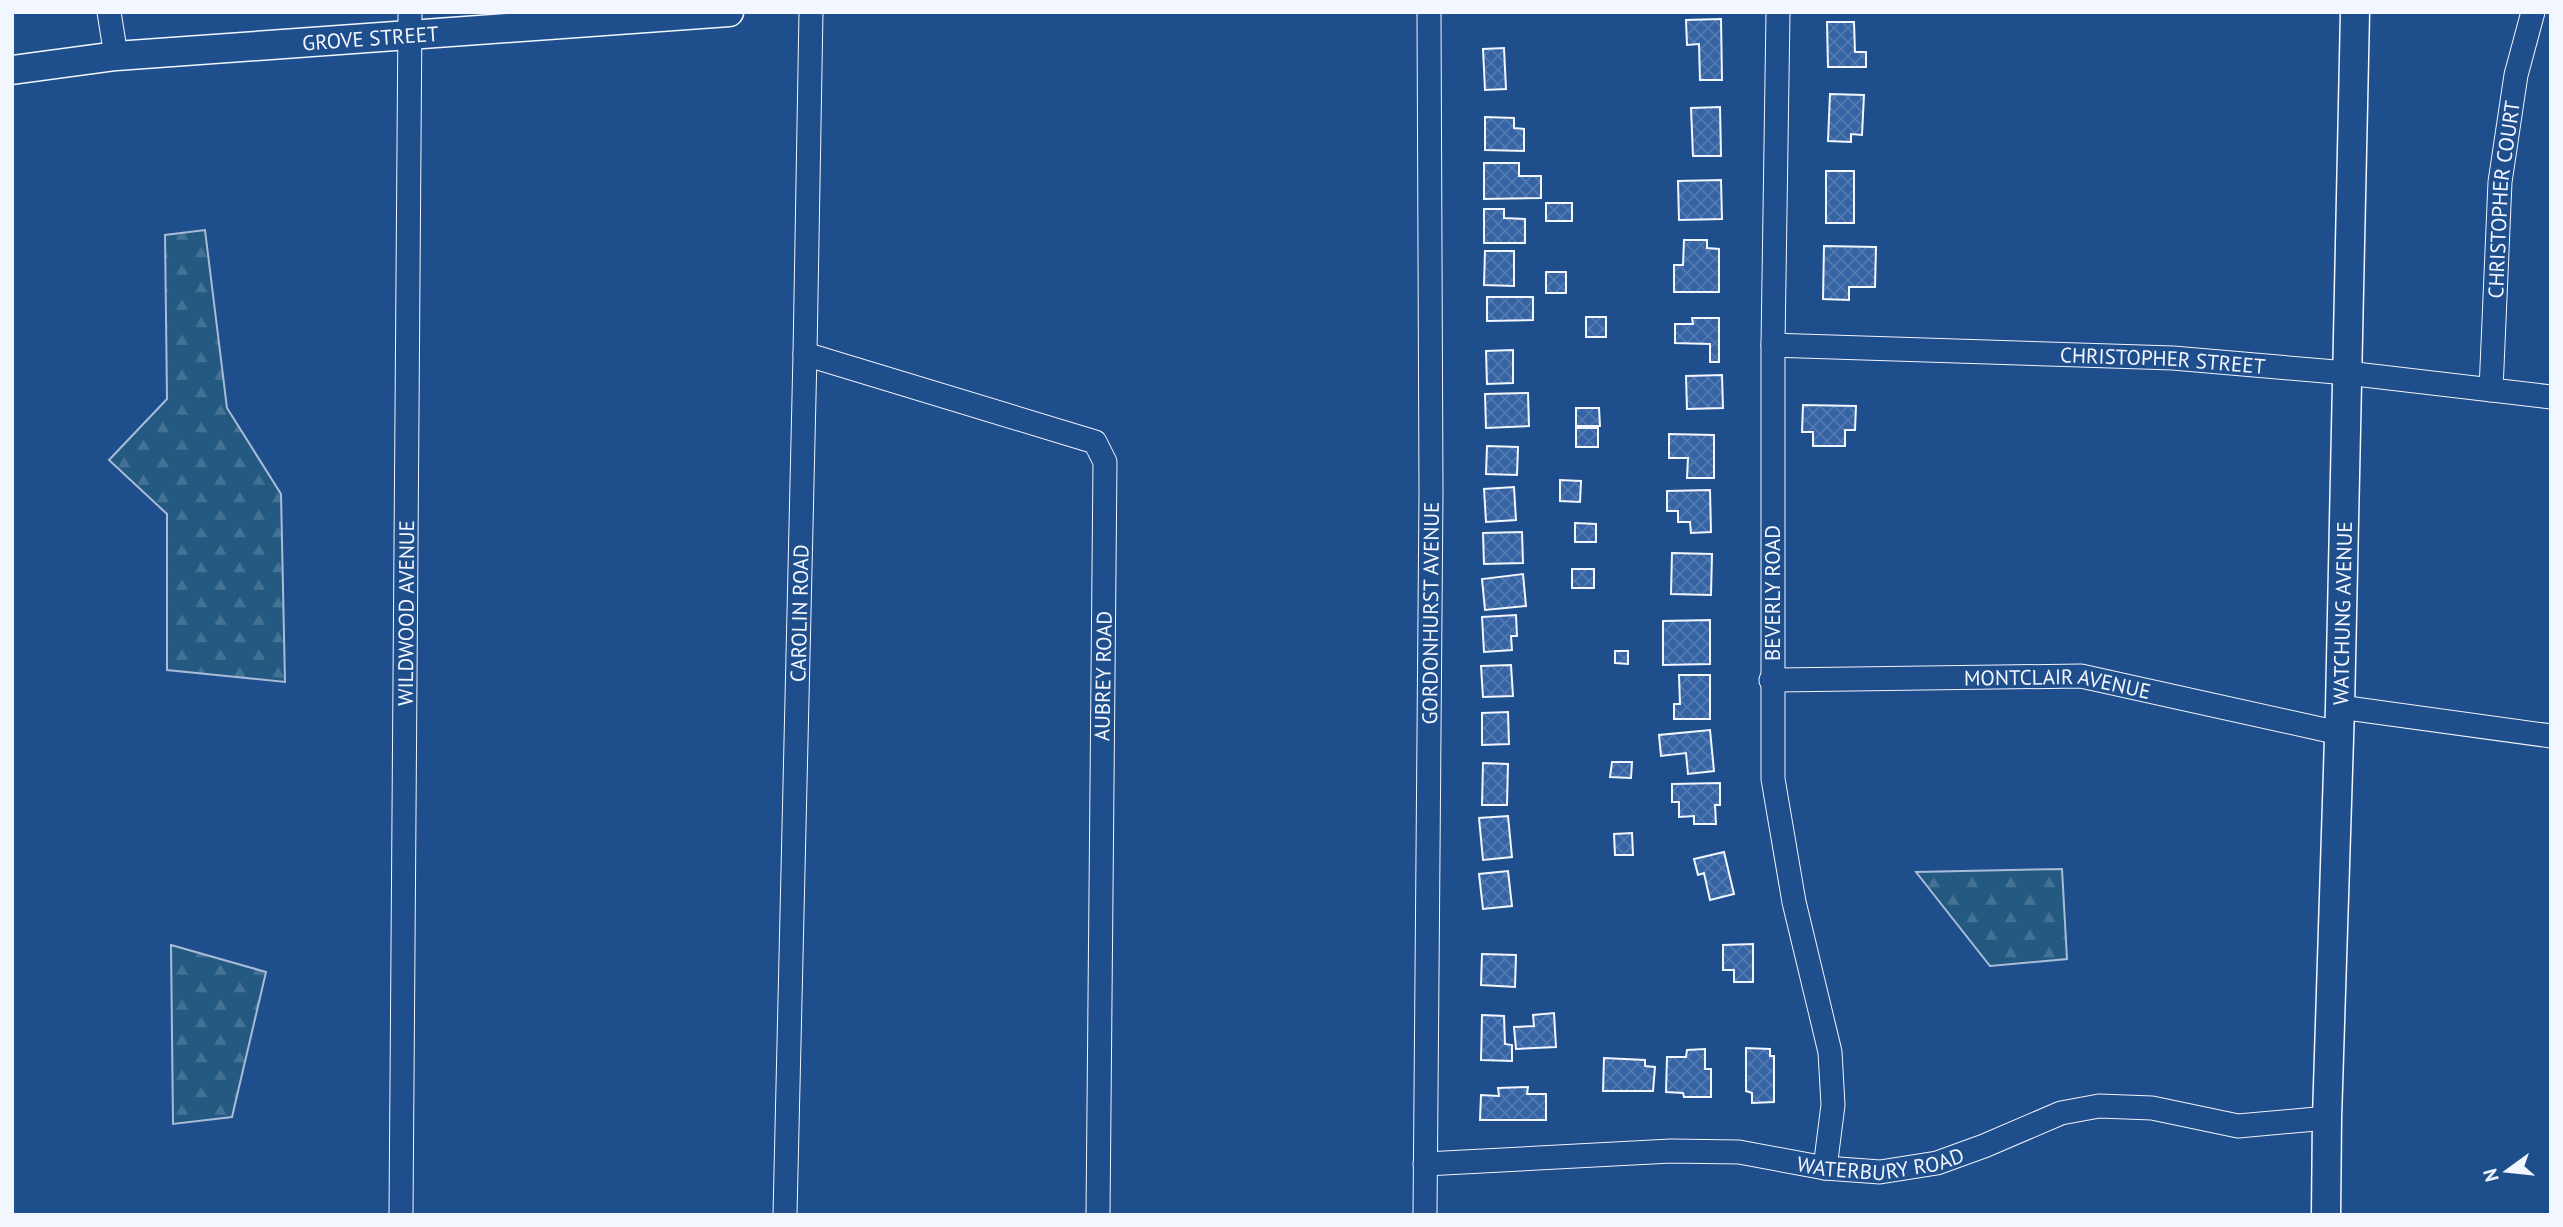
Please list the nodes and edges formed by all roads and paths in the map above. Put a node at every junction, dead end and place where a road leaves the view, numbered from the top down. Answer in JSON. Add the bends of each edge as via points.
{"nodes":[{"id":1,"x":109,"y":12,"type":"edge"},
{"id":2,"x":729,"y":12,"type":"edge"},
{"id":3,"x":811,"y":12,"type":"edge"},
{"id":4,"x":1429,"y":12,"type":"edge"},
{"id":5,"x":1779,"y":12,"type":"edge"},
{"id":6,"x":2355,"y":12,"type":"edge"},
{"id":7,"x":2533,"y":12,"type":"edge"},
{"id":8,"x":410,"y":23,"type":"edge"},
{"id":9,"x":116,"y":56,"type":"junction"},
{"id":10,"x":12,"y":70,"type":"edge"},
{"id":11,"x":1773,"y":345,"type":"junction"},
{"id":12,"x":806,"y":354,"type":"junction"},
{"id":13,"x":2347,"y":373,"type":"junction"},
{"id":14,"x":2491,"y":390,"type":"junction"},
{"id":15,"x":2551,"y":397,"type":"edge"},
{"id":16,"x":1771,"y":680,"type":"junction"},
{"id":17,"x":2339,"y":720,"type":"junction"},
{"id":18,"x":2551,"y":736,"type":"edge"},
{"id":19,"x":2327,"y":1118,"type":"junction"},
{"id":20,"x":1425,"y":1164,"type":"junction"},
{"id":21,"x":1825,"y":1168,"type":"junction"},
{"id":22,"x":401,"y":1215,"type":"edge"},
{"id":23,"x":785,"y":1215,"type":"edge"},
{"id":24,"x":1098,"y":1215,"type":"edge"},
{"id":25,"x":1425,"y":1215,"type":"edge"},
{"id":26,"x":2326,"y":1215,"type":"edge"}],
"edges":[{"from":1,"to":9,"type":"street"},
{"from":2,"to":8,"type":"main road","name":"GROVE STREET"},
{"from":3,"to":12,"type":"street","name":"CAROLIN ROAD"},
{"from":4,"to":20,"type":"street","name":"GORDONHURST AVENUE","via":[[1431,493]]},
{"from":5,"to":11,"type":"street","name":"BEVERLY ROAD"},
{"from":6,"to":13,"type":"main road","name":"WATCHUNG AVENUE"},
{"from":7,"to":14,"type":"street","name":"CHRISTOPHER COURT","via":[[2516,75],[2500,183]]},
{"from":8,"to":9,"type":"main road","name":"GROVE STREET"},
{"from":8,"to":22,"type":"street","name":"WILDWOOD AVENUE"},
{"from":9,"to":10,"type":"main road","name":"GROVE STREET"},
{"from":11,"to":13,"type":"street","name":"CHRISTOPHER STREET","via":[[2174,358]]},
{"from":11,"to":16,"type":"street","name":"BEVERLY ROAD"},
{"from":12,"to":23,"type":"street","name":"CAROLIN ROAD"},
{"from":12,"to":24,"type":"street","name":"AUBREY ROAD","via":[[1095,442],[1105,462]]},
{"from":13,"to":14,"type":"street","name":"CHRISTOPHER STREET"},
{"from":13,"to":17,"type":"main road","name":"WATCHUNG AVENUE"},
{"from":14,"to":15,"type":"street","name":"CHRISTOPHER STREET"},
{"from":16,"to":17,"type":"street","name":"MONTCLAIR AVENUE","via":[[2081,676]]},
{"from":16,"to":21,"type":"street","name":"BEVERLY ROAD","via":[[1773,779],[1794,902],[1830,1052],[1833,1105]]},
{"from":17,"to":18,"type":"street","name":"MONTCLAIR AVENUE"},
{"from":17,"to":19,"type":"main road","name":"WATCHUNG AVENUE"},
{"from":19,"to":21,"type":"street","name":"WATERBURY ROAD","via":[[2238,1126],[2152,1108],[2099,1106],[2061,1113],[1937,1163],[1880,1172]]},
{"from":19,"to":26,"type":"main road","name":"WATCHUNG AVENUE"},
{"from":20,"to":21,"type":"street","name":"WATERBURY ROAD","via":[[1671,1151],[1739,1152]]},
{"from":20,"to":25,"type":"street","name":"GORDONHURST AVENUE"}]}
